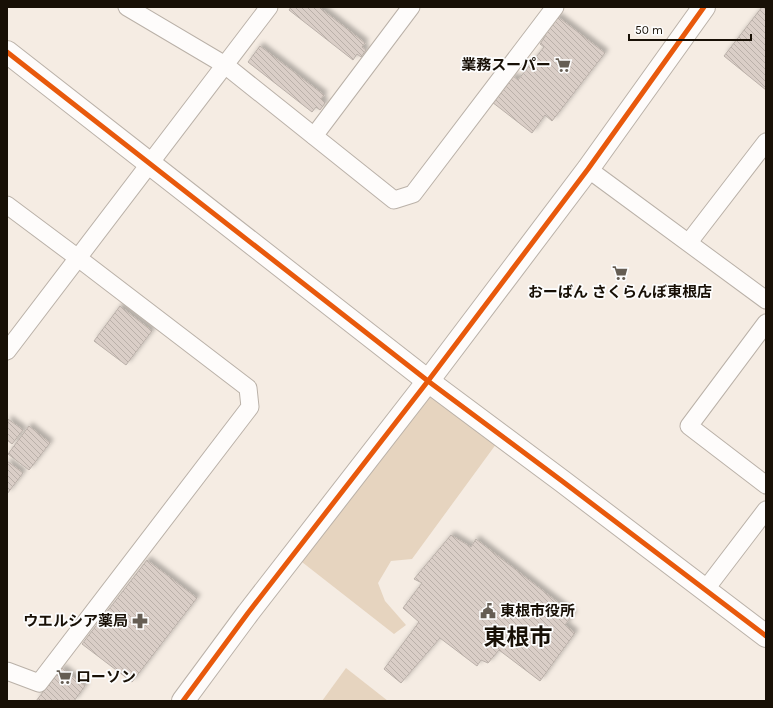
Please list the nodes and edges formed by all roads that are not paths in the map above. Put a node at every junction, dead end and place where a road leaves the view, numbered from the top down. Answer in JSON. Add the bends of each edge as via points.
{"nodes":[{"id":1,"x":127,"y":7,"type":"edge"},
{"id":2,"x":269,"y":7,"type":"edge"},
{"id":3,"x":412,"y":7,"type":"edge"},
{"id":4,"x":555,"y":7,"type":"edge"},
{"id":5,"x":704,"y":7,"type":"edge"},
{"id":6,"x":7,"y":52,"type":"edge"},
{"id":7,"x":225,"y":65,"type":"junction"},
{"id":8,"x":314,"y":136,"type":"junction"},
{"id":9,"x":766,"y":142,"type":"edge"},
{"id":10,"x":150,"y":163,"type":"junction"},
{"id":11,"x":588,"y":169,"type":"junction"},
{"id":12,"x":7,"y":205,"type":"edge"},
{"id":13,"x":689,"y":242,"type":"junction"},
{"id":14,"x":78,"y":258,"type":"junction"},
{"id":15,"x":766,"y":300,"type":"edge"},
{"id":16,"x":766,"y":323,"type":"edge"},
{"id":17,"x":7,"y":351,"type":"edge"},
{"id":18,"x":428,"y":381,"type":"junction"},
{"id":19,"x":766,"y":485,"type":"edge"},
{"id":20,"x":766,"y":510,"type":"edge"},
{"id":21,"x":705,"y":590,"type":"junction"},
{"id":22,"x":766,"y":636,"type":"edge"},
{"id":23,"x":7,"y":671,"type":"edge"},
{"id":24,"x":183,"y":701,"type":"edge"}],
"edges":[{"from":1,"to":7,"type":"street"},
{"from":2,"to":7,"type":"street"},
{"from":3,"to":8,"type":"street"},
{"from":4,"to":8,"type":"street","via":[[413,194],[394,200]]},
{"from":5,"to":11,"type":"street"},
{"from":6,"to":10,"type":"street"},
{"from":7,"to":8,"type":"street"},
{"from":7,"to":10,"type":"street"},
{"from":9,"to":13,"type":"street"},
{"from":10,"to":14,"type":"street"},
{"from":10,"to":18,"type":"street"},
{"from":11,"to":13,"type":"street"},
{"from":11,"to":18,"type":"street"},
{"from":12,"to":14,"type":"street"},
{"from":13,"to":15,"type":"street"},
{"from":14,"to":17,"type":"street"},
{"from":14,"to":23,"type":"street","via":[[248,388],[250,407],[39,683]]},
{"from":16,"to":19,"type":"street","via":[[690,426]]},
{"from":18,"to":21,"type":"street"},
{"from":18,"to":24,"type":"street"},
{"from":20,"to":21,"type":"street"},
{"from":21,"to":22,"type":"street"}]}
